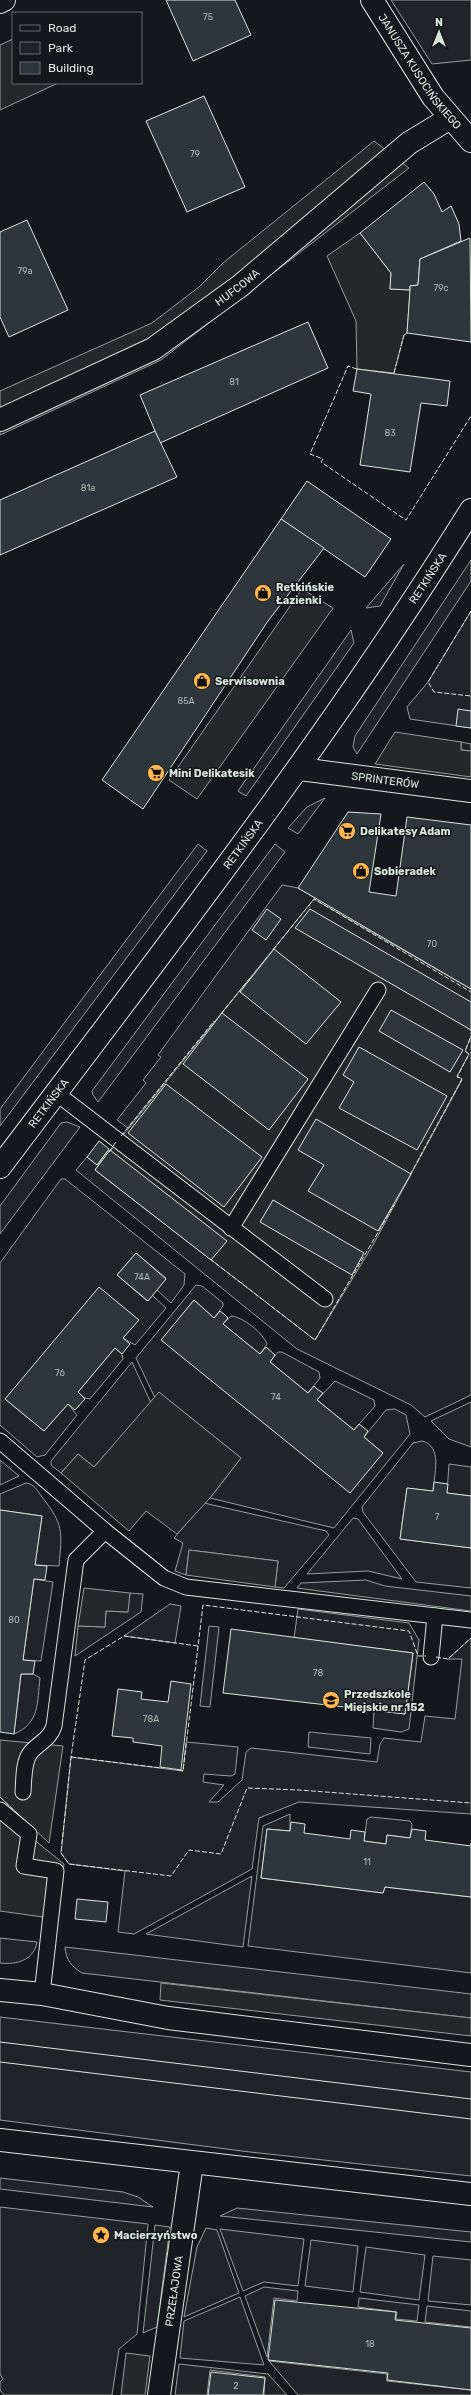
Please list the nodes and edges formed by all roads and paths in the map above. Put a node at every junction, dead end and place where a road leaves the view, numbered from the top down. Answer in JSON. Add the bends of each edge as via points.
{"nodes":[{"id":1,"x":4,"y":0,"type":"edge"},
{"id":2,"x":372,"y":0,"type":"edge"},
{"id":3,"x":0,"y":2,"type":"edge"},
{"id":4,"x":450,"y":118,"type":"junction"},
{"id":5,"x":471,"y":141,"type":"edge"},
{"id":6,"x":0,"y":420,"type":"edge"},
{"id":7,"x":471,"y":510,"type":"edge"},
{"id":8,"x":300,"y":769,"type":"junction"},
{"id":9,"x":471,"y":791,"type":"edge"},
{"id":10,"x":378,"y":990,"type":"dead end"},
{"id":11,"x":56,"y":1093,"type":"junction"},
{"id":12,"x":0,"y":1167,"type":"edge"},
{"id":13,"x":231,"y":1228,"type":"junction"},
{"id":14,"x":325,"y":1299,"type":"dead end"},
{"id":15,"x":0,"y":1441,"type":"edge"},
{"id":16,"x":105,"y":1531,"type":"junction"},
{"id":17,"x":435,"y":1616,"type":"junction"},
{"id":18,"x":471,"y":1620,"type":"edge"},
{"id":19,"x":431,"y":1657,"type":"dead end"},
{"id":20,"x":23,"y":1792,"type":"dead end"},
{"id":21,"x":0,"y":1810,"type":"edge"},
{"id":22,"x":0,"y":1990,"type":"edge"},
{"id":23,"x":42,"y":1994,"type":"junction"},
{"id":24,"x":471,"y":2055,"type":"edge"},
{"id":25,"x":0,"y":2140,"type":"edge"},
{"id":26,"x":192,"y":2163,"type":"junction"},
{"id":27,"x":471,"y":2194,"type":"edge"},
{"id":28,"x":159,"y":2395,"type":"edge"}],
"edges":[{"from":1,"to":3,"type":"street"},
{"from":2,"to":4,"type":"street","name":"JANUSZA KUSOCIŃSKIEGO","via":[[418,76]]},
{"from":4,"to":5,"type":"street","name":"JANUSZA KUSOCIŃSKIEGO"},
{"from":4,"to":6,"type":"street","name":"HUFCOWA","via":[[409,143],[240,286],[153,349]]},
{"from":7,"to":8,"type":"street","name":"RETKIŃSKA","via":[[413,603]]},
{"from":8,"to":9,"type":"street","name":"SPRINTERÓW"},
{"from":8,"to":11,"type":"street","name":"RETKIŃSKA"},
{"from":10,"to":13,"type":"lane"},
{"from":11,"to":12,"type":"street","name":"RETKIŃSKA"},
{"from":11,"to":13,"type":"lane"},
{"from":13,"to":14,"type":"lane"},
{"from":15,"to":16,"type":"lane"},
{"from":16,"to":17,"type":"lane","via":[[164,1578],[180,1585]]},
{"from":16,"to":20,"type":"lane","via":[[76,1560],[54,1726],[51,1735],[31,1752],[27,1760]]},
{"from":17,"to":18,"type":"lane"},
{"from":17,"to":19,"type":"lane"},
{"from":21,"to":23,"type":"lane","via":[[29,1834],[24,1866],[56,1871]]},
{"from":22,"to":23,"type":"street"},
{"from":23,"to":24,"type":"street","via":[[168,2018]]},
{"from":25,"to":26,"type":"street"},
{"from":26,"to":27,"type":"street"},
{"from":26,"to":28,"type":"street","name":"PRZEŁAJOWA"}]}
